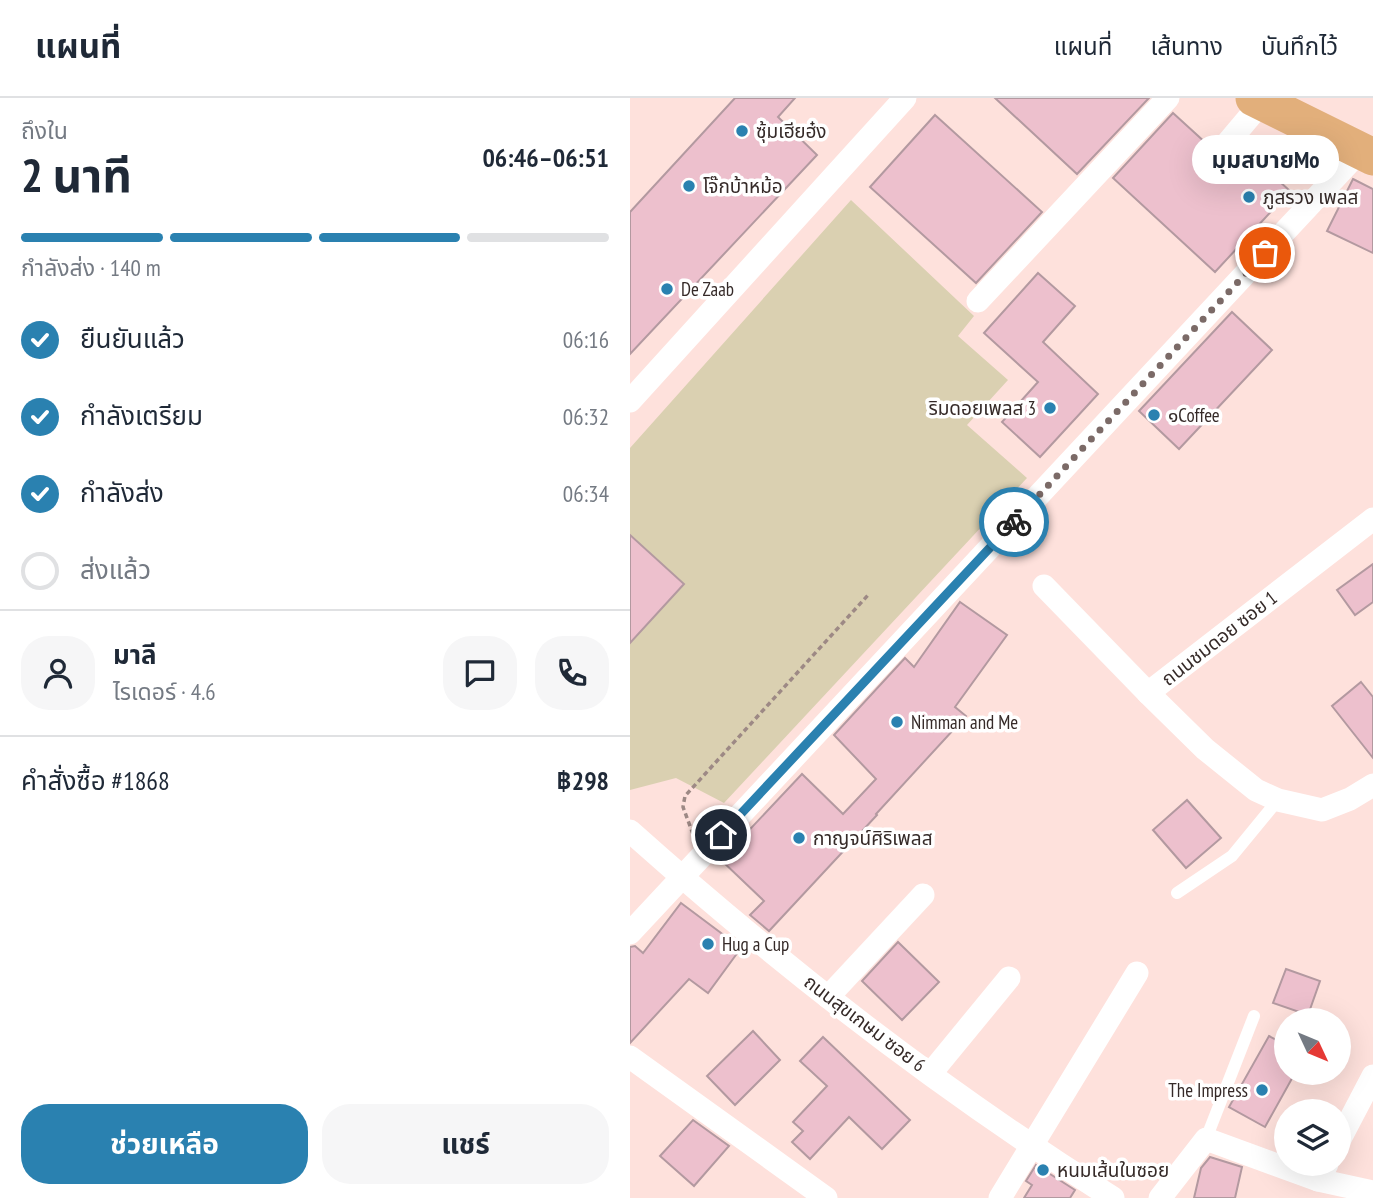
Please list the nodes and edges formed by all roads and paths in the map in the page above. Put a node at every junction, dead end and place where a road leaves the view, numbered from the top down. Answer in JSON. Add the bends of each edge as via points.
{"nodes":[{"id":1,"x":905,"y":98,"type":"edge"},
{"id":2,"x":1168,"y":98,"type":"edge"},
{"id":3,"x":1258,"y":100,"type":"edge"},
{"id":4,"x":1366,"y":154,"type":"edge"},
{"id":5,"x":1214,"y":159,"type":"dead end"},
{"id":6,"x":978,"y":301,"type":"dead end"},
{"id":7,"x":630,"y":401,"type":"edge"},
{"id":8,"x":1373,"y":519,"type":"edge"},
{"id":9,"x":1044,"y":586,"type":"dead end"},
{"id":10,"x":869,"y":594,"type":"dead end"},
{"id":11,"x":1148,"y":693,"type":"junction"},
{"id":12,"x":1373,"y":785,"type":"edge"},
{"id":13,"x":1278,"y":800,"type":"junction"},
{"id":14,"x":630,"y":831,"type":"edge"},
{"id":15,"x":703,"y":855,"type":"junction"},
{"id":16,"x":682,"y":878,"type":"junction"},
{"id":17,"x":1177,"y":893,"type":"dead end"},
{"id":18,"x":923,"y":895,"type":"dead end"},
{"id":19,"x":630,"y":933,"type":"edge"},
{"id":20,"x":1137,"y":972,"type":"dead end"},
{"id":21,"x":1009,"y":978,"type":"dead end"},
{"id":22,"x":828,"y":997,"type":"junction"},
{"id":23,"x":1254,"y":1016,"type":"dead end"},
{"id":24,"x":630,"y":1057,"type":"edge"},
{"id":25,"x":931,"y":1073,"type":"junction"},
{"id":26,"x":1373,"y":1076,"type":"edge"},
{"id":27,"x":1351,"y":1118,"type":"edge"},
{"id":28,"x":1206,"y":1139,"type":"junction"},
{"id":29,"x":1030,"y":1146,"type":"junction"},
{"id":30,"x":1274,"y":1158,"type":"edge"},
{"id":31,"x":1333,"y":1176,"type":"edge"},
{"id":32,"x":1373,"y":1192,"type":"edge"},
{"id":33,"x":825,"y":1198,"type":"edge"},
{"id":34,"x":1000,"y":1198,"type":"edge"},
{"id":35,"x":1113,"y":1198,"type":"edge"},
{"id":36,"x":1160,"y":1198,"type":"edge"}],
"edges":[{"from":1,"to":7,"type":"street"},
{"from":2,"to":6,"type":"street"},
{"from":3,"to":4,"type":"main road"},
{"from":3,"to":5,"type":"street"},
{"from":4,"to":15,"type":"street"},
{"from":8,"to":11,"type":"street","name":"ถนนชมดอย ซอย 1"},
{"from":9,"to":11,"type":"street"},
{"from":10,"to":15,"type":"path","via":[[685,796],[683,807]]},
{"from":11,"to":13,"type":"street","name":"ถนนชมดอย ซอย 1","via":[[1215,757],[1256,790]]},
{"from":12,"to":13,"type":"street","name":"ถนนชมดอย ซอย 1","via":[[1322,810]]},
{"from":13,"to":17,"type":"lane","via":[[1232,856]]},
{"from":14,"to":16,"type":"street","name":"ถนนสุขเกษม ซอย 6"},
{"from":15,"to":16,"type":"street"},
{"from":16,"to":19,"type":"street"},
{"from":16,"to":22,"type":"street","name":"ถนนสุขเกษม ซอย 6"},
{"from":18,"to":22,"type":"street"},
{"from":20,"to":29,"type":"street"},
{"from":21,"to":25,"type":"street"},
{"from":22,"to":25,"type":"street","name":"ถนนสุขเกษม ซอย 6"},
{"from":23,"to":28,"type":"lane"},
{"from":24,"to":33,"type":"street"},
{"from":25,"to":29,"type":"street","name":"ถนนสุขเกษม ซอย 6"},
{"from":26,"to":27,"type":"street"},
{"from":28,"to":30,"type":"street"},
{"from":28,"to":36,"type":"street"},
{"from":29,"to":34,"type":"street"},
{"from":29,"to":35,"type":"street","name":"ถนนสุขเกษม ซอย 6"},
{"from":31,"to":32,"type":"street"}]}
